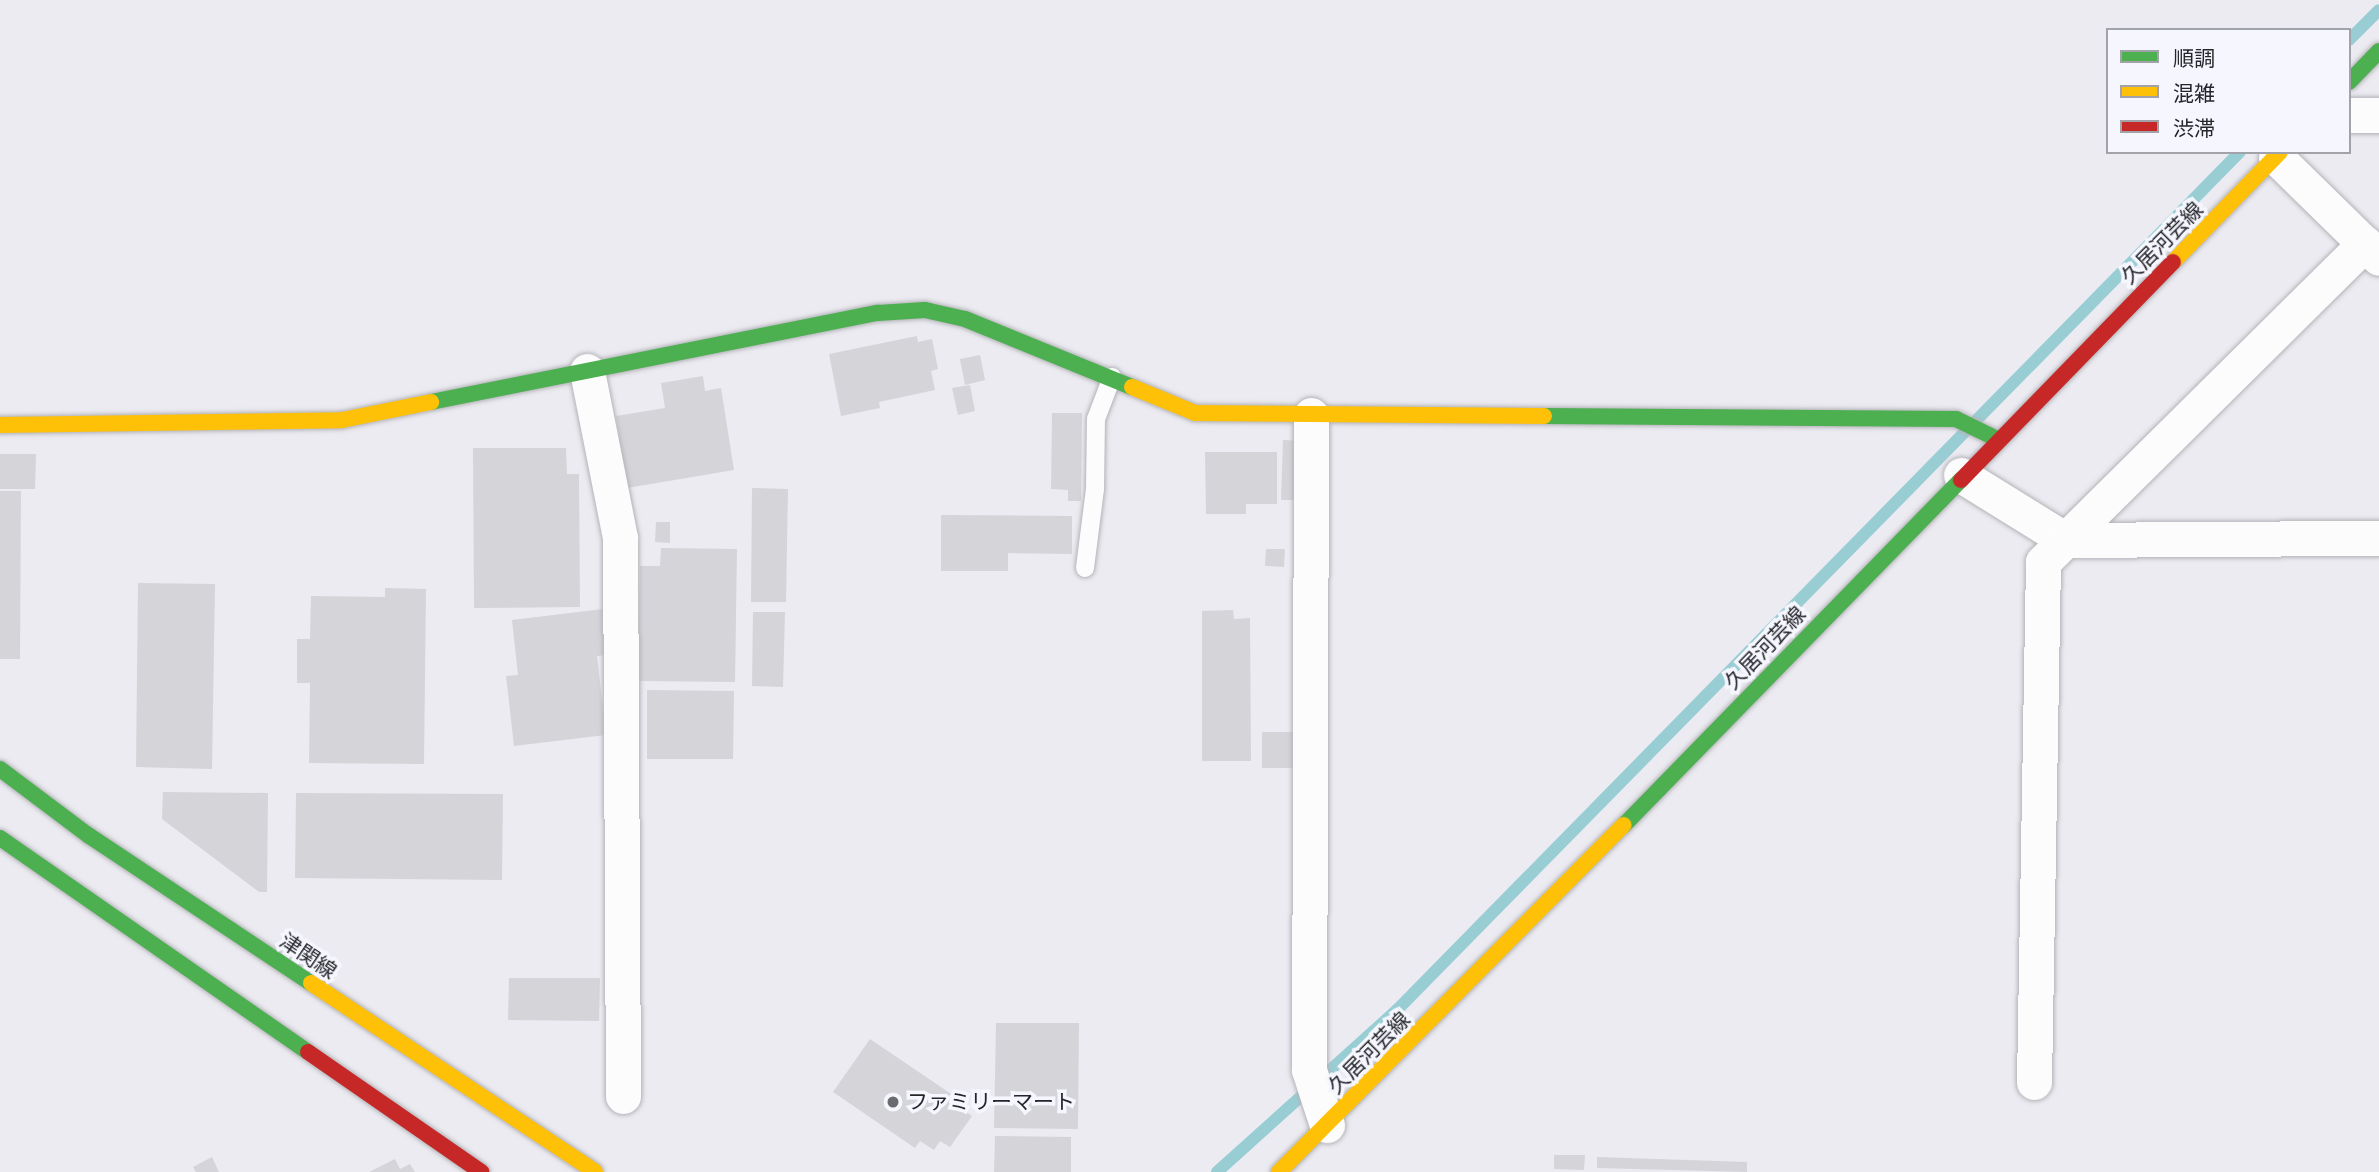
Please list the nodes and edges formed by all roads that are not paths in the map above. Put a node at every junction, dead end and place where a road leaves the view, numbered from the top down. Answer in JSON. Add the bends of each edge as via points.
{"nodes":[{"id":1,"x":2379,"y":51,"type":"edge"},
{"id":2,"x":2351,"y":80,"type":"edge"},
{"id":3,"x":2351,"y":115,"type":"edge"},
{"id":4,"x":2379,"y":115,"type":"edge"},
{"id":5,"x":2278,"y":155,"type":"edge"},
{"id":6,"x":2372,"y":251,"type":"edge"},
{"id":7,"x":587,"y":371,"type":"junction"},
{"id":8,"x":1112,"y":377,"type":"junction"},
{"id":9,"x":1311,"y":415,"type":"junction"},
{"id":10,"x":0,"y":425,"type":"edge"},
{"id":11,"x":1997,"y":439,"type":"junction"},
{"id":12,"x":1961,"y":475,"type":"junction"},
{"id":13,"x":2379,"y":538,"type":"edge"},
{"id":14,"x":2066,"y":540,"type":"junction"},
{"id":15,"x":1085,"y":568,"type":"dead end"},
{"id":16,"x":0,"y":769,"type":"edge"},
{"id":17,"x":0,"y":838,"type":"edge"},
{"id":18,"x":2034,"y":1082,"type":"dead end"},
{"id":19,"x":623,"y":1096,"type":"dead end"},
{"id":20,"x":1317,"y":1097,"type":"junction"},
{"id":21,"x":481,"y":1172,"type":"edge"},
{"id":22,"x":596,"y":1172,"type":"edge"},
{"id":23,"x":1279,"y":1172,"type":"edge"}],
"edges":[{"from":1,"to":2,"type":"main road"},
{"from":3,"to":4,"type":"street"},
{"from":5,"to":6,"type":"street"},
{"from":5,"to":11,"type":"main road","name":"久居河芸線"},
{"from":6,"to":14,"type":"street"},
{"from":7,"to":8,"type":"main road","via":[[877,313],[925,310],[965,319]]},
{"from":7,"to":10,"type":"main road","via":[[342,420]]},
{"from":7,"to":19,"type":"street","via":[[620,538]]},
{"from":8,"to":9,"type":"main road","via":[[1195,413]]},
{"from":8,"to":15,"type":"lane","via":[[1096,419],[1095,489]]},
{"from":9,"to":11,"type":"main road","via":[[1956,419]]},
{"from":9,"to":20,"type":"street"},
{"from":11,"to":12,"type":"main road","name":"久居河芸線"},
{"from":12,"to":14,"type":"street"},
{"from":12,"to":20,"type":"main road","name":"久居河芸線","via":[[1474,979]]},
{"from":13,"to":14,"type":"street"},
{"from":14,"to":18,"type":"street","via":[[2043,562]]},
{"from":16,"to":22,"type":"main road","name":"津関線","via":[[89,835]]},
{"from":17,"to":21,"type":"main road"},
{"from":20,"to":23,"type":"main road","name":"久居河芸線"}]}
